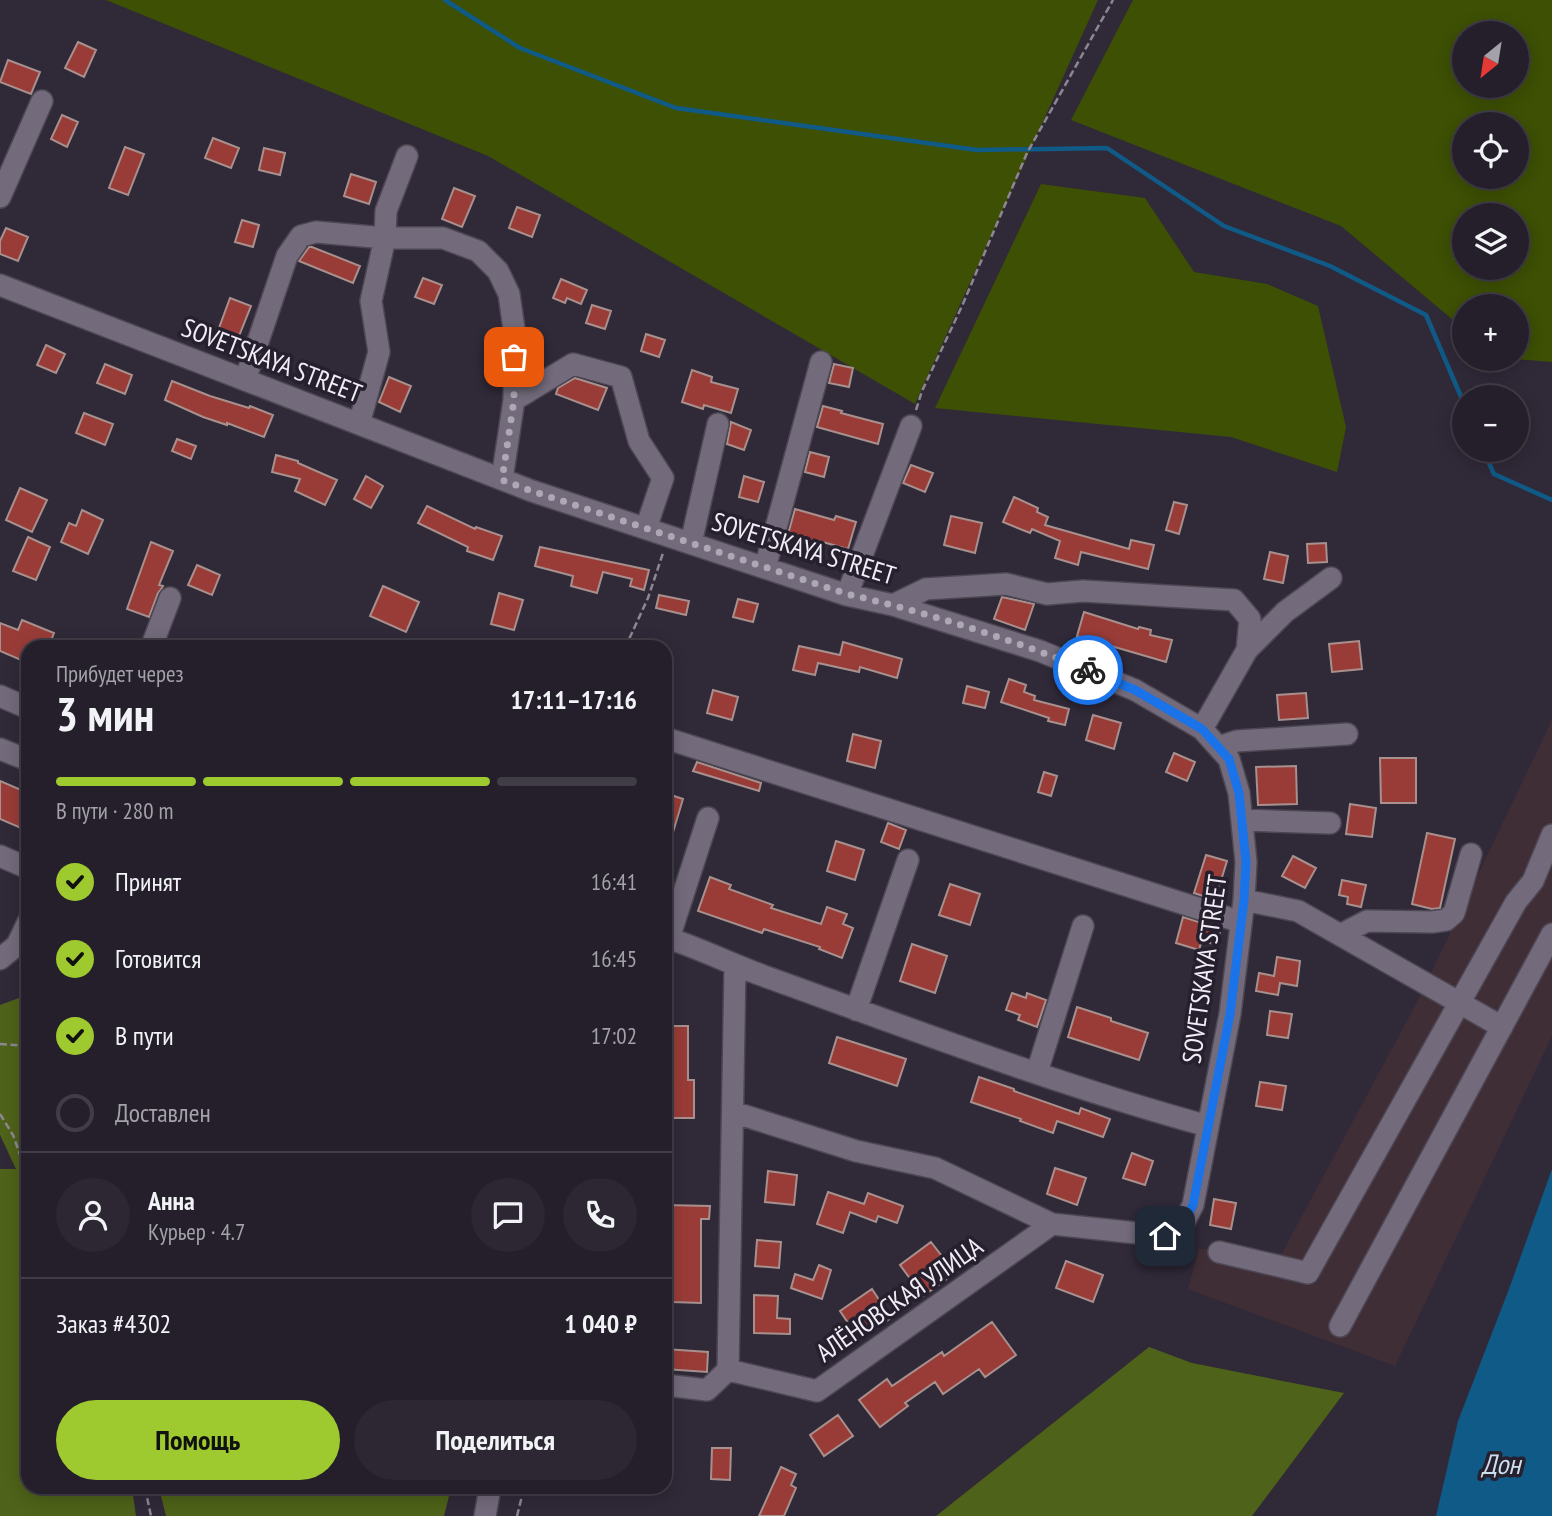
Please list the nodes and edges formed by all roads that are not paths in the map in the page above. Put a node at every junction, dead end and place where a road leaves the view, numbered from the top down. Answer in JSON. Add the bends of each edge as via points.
{"nodes":[{"id":1,"x":42,"y":101,"type":"dead end"},
{"id":2,"x":407,"y":156,"type":"dead end"},
{"id":3,"x":0,"y":197,"type":"edge"},
{"id":4,"x":385,"y":238,"type":"junction"},
{"id":5,"x":0,"y":285,"type":"edge"},
{"id":6,"x":821,"y":362,"type":"dead end"},
{"id":7,"x":246,"y":380,"type":"junction"},
{"id":8,"x":514,"y":400,"type":"junction"},
{"id":9,"x":359,"y":424,"type":"junction"},
{"id":10,"x":718,"y":424,"type":"dead end"},
{"id":11,"x":911,"y":426,"type":"road end"},
{"id":12,"x":502,"y":480,"type":"junction"},
{"id":13,"x":646,"y":528,"type":"junction"},
{"id":14,"x":691,"y":543,"type":"junction"},
{"id":15,"x":765,"y":568,"type":"junction"},
{"id":16,"x":1331,"y":578,"type":"dead end"},
{"id":17,"x":847,"y":594,"type":"junction"},
{"id":18,"x":170,"y":598,"type":"dead end"},
{"id":19,"x":893,"y":605,"type":"junction"},
{"id":20,"x":154,"y":640,"type":"edge"},
{"id":21,"x":1247,"y":650,"type":"junction"},
{"id":22,"x":0,"y":696,"type":"edge"},
{"id":23,"x":21,"y":705,"type":"edge"},
{"id":24,"x":1202,"y":729,"type":"junction"},
{"id":25,"x":1347,"y":734,"type":"dead end"},
{"id":26,"x":672,"y":740,"type":"edge"},
{"id":27,"x":1219,"y":747,"type":"junction"},
{"id":28,"x":0,"y":748,"type":"edge"},
{"id":29,"x":21,"y":757,"type":"edge"},
{"id":30,"x":708,"y":818,"type":"dead end"},
{"id":31,"x":1242,"y":820,"type":"junction"},
{"id":32,"x":1330,"y":823,"type":"dead end"},
{"id":33,"x":1552,"y":835,"type":"edge"},
{"id":34,"x":1471,"y":854,"type":"dead end"},
{"id":35,"x":0,"y":856,"type":"edge"},
{"id":36,"x":908,"y":860,"type":"dead end"},
{"id":37,"x":21,"y":864,"type":"edge"},
{"id":38,"x":1543,"y":885,"type":"edge"},
{"id":39,"x":1244,"y":900,"type":"junction"},
{"id":40,"x":672,"y":922,"type":"edge"},
{"id":41,"x":1241,"y":922,"type":"junction"},
{"id":42,"x":1083,"y":926,"type":"dead end"},
{"id":43,"x":1552,"y":934,"type":"edge"},
{"id":44,"x":1340,"y":935,"type":"junction"},
{"id":45,"x":21,"y":937,"type":"edge"},
{"id":46,"x":672,"y":939,"type":"edge"},
{"id":47,"x":0,"y":959,"type":"edge"},
{"id":48,"x":735,"y":966,"type":"junction"},
{"id":49,"x":1460,"y":1003,"type":"junction"},
{"id":50,"x":856,"y":1010,"type":"junction"},
{"id":51,"x":1502,"y":1027,"type":"junction"},
{"id":52,"x":1037,"y":1072,"type":"junction"},
{"id":53,"x":733,"y":1112,"type":"junction"},
{"id":54,"x":1208,"y":1126,"type":"junction"},
{"id":55,"x":1052,"y":1224,"type":"junction"},
{"id":56,"x":1219,"y":1252,"type":"dead end"},
{"id":57,"x":1340,"y":1326,"type":"dead end"},
{"id":58,"x":728,"y":1370,"type":"junction"},
{"id":59,"x":672,"y":1386,"type":"edge"},
{"id":60,"x":489,"y":1494,"type":"edge"},
{"id":61,"x":485,"y":1516,"type":"edge"}],
"edges":[{"from":1,"to":3,"type":"street"},
{"from":2,"to":4,"type":"street","via":[[386,211]]},
{"from":4,"to":7,"type":"street","via":[[316,232],[301,236],[286,256]]},
{"from":4,"to":8,"type":"street","via":[[443,238],[478,251],[498,271],[509,294],[515,335]]},
{"from":4,"to":9,"type":"street","via":[[371,301],[379,352]]},
{"from":5,"to":7,"type":"street","name":"SOVETSKAYA STREET"},
{"from":6,"to":15,"type":"street"},
{"from":7,"to":9,"type":"street","name":"SOVETSKAYA STREET"},
{"from":8,"to":12,"type":"street"},
{"from":8,"to":13,"type":"street","via":[[573,364],[621,377],[639,441],[663,478]]},
{"from":9,"to":12,"type":"street","name":"SOVETSKAYA STREET"},
{"from":10,"to":14,"type":"street"},
{"from":11,"to":17,"type":"street"},
{"from":12,"to":13,"type":"street","name":"SOVETSKAYA STREET"},
{"from":13,"to":14,"type":"street","name":"SOVETSKAYA STREET"},
{"from":14,"to":15,"type":"street","name":"SOVETSKAYA STREET"},
{"from":15,"to":17,"type":"street","name":"SOVETSKAYA STREET"},
{"from":16,"to":21,"type":"street","via":[[1285,612]]},
{"from":17,"to":19,"type":"street","name":"SOVETSKAYA STREET"},
{"from":18,"to":20,"type":"street"},
{"from":19,"to":21,"type":"street","via":[[926,589],[1006,584],[1046,594],[1083,591],[1234,600],[1250,619]]},
{"from":19,"to":24,"type":"street","name":"SOVETSKAYA STREET","via":[[1040,651],[1135,690]]},
{"from":21,"to":24,"type":"street"},
{"from":22,"to":23,"type":"street"},
{"from":24,"to":27,"type":"street","name":"SOVETSKAYA STREET"},
{"from":25,"to":27,"type":"street","via":[[1237,741]]},
{"from":26,"to":41,"type":"street"},
{"from":27,"to":31,"type":"street","name":"SOVETSKAYA STREET","via":[[1229,759]]},
{"from":28,"to":29,"type":"street"},
{"from":30,"to":40,"type":"street"},
{"from":31,"to":32,"type":"street"},
{"from":31,"to":39,"type":"street","name":"SOVETSKAYA STREET"},
{"from":33,"to":38,"type":"street"},
{"from":34,"to":44,"type":"street","via":[[1454,913],[1446,919],[1367,921]]},
{"from":35,"to":37,"type":"street"},
{"from":36,"to":50,"type":"street"},
{"from":38,"to":49,"type":"street","via":[[1516,902]]},
{"from":39,"to":41,"type":"street","name":"SOVETSKAYA STREET"},
{"from":39,"to":44,"type":"street","via":[[1297,911]]},
{"from":41,"to":54,"type":"street","name":"SOVETSKAYA STREET","via":[[1230,1014]]},
{"from":42,"to":52,"type":"street"},
{"from":43,"to":51,"type":"street"},
{"from":44,"to":49,"type":"street"},
{"from":45,"to":47,"type":"street"},
{"from":46,"to":48,"type":"street"},
{"from":48,"to":50,"type":"street"},
{"from":48,"to":53,"type":"street"},
{"from":49,"to":51,"type":"street"},
{"from":49,"to":56,"type":"street","via":[[1308,1273]]},
{"from":50,"to":52,"type":"street"},
{"from":51,"to":57,"type":"street"},
{"from":52,"to":54,"type":"street"},
{"from":53,"to":55,"type":"street","via":[[856,1151],[935,1168]]},
{"from":53,"to":58,"type":"street"},
{"from":54,"to":55,"type":"street","via":[[1193,1205],[1180,1230],[1165,1236]]},
{"from":55,"to":58,"type":"street","name":"АЛЁНОВСКАЯ УЛИЦА","via":[[817,1391]]},
{"from":58,"to":59,"type":"street","via":[[707,1390]]},
{"from":60,"to":61,"type":"street"}]}
